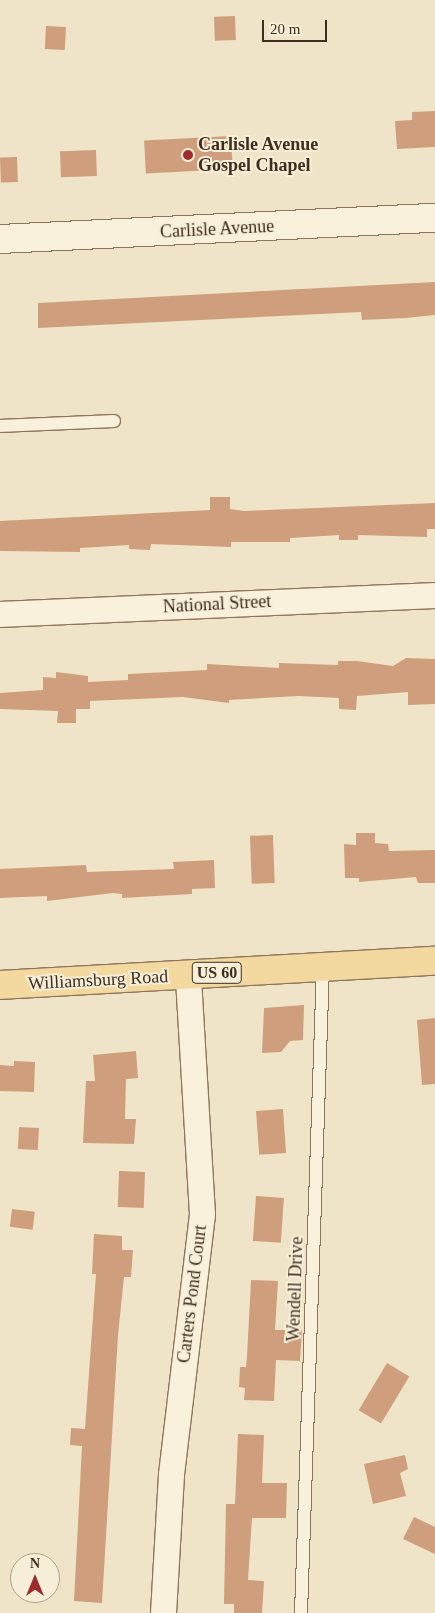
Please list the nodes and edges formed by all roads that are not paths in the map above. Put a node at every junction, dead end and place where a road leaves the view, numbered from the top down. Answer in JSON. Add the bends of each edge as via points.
{"nodes":[{"id":1,"x":435,"y":218,"type":"edge"},
{"id":2,"x":0,"y":239,"type":"edge"},
{"id":3,"x":114,"y":421,"type":"dead end"},
{"id":4,"x":0,"y":426,"type":"edge"},
{"id":5,"x":435,"y":595,"type":"edge"},
{"id":6,"x":0,"y":614,"type":"edge"},
{"id":7,"x":435,"y":961,"type":"edge"},
{"id":8,"x":323,"y":967,"type":"junction"},
{"id":9,"x":188,"y":975,"type":"junction"},
{"id":10,"x":0,"y":985,"type":"edge"},
{"id":11,"x":163,"y":1613,"type":"edge"},
{"id":12,"x":301,"y":1613,"type":"edge"}],
"edges":[{"from":1,"to":2,"type":"street","name":"Carlisle Avenue"},
{"from":3,"to":4,"type":"lane"},
{"from":5,"to":6,"type":"street","name":"National Street"},
{"from":7,"to":8,"type":"main road","name":"Williamsburg Road","number":"US 60"},
{"from":8,"to":9,"type":"main road","name":"Williamsburg Road","number":"US 60"},
{"from":8,"to":12,"type":"lane","name":"Wendell Drive"},
{"from":9,"to":10,"type":"main road","name":"Williamsburg Road","number":"US 60"},
{"from":9,"to":11,"type":"street","name":"Carters Pond Court","via":[[202,1214],[171,1474]]}]}
